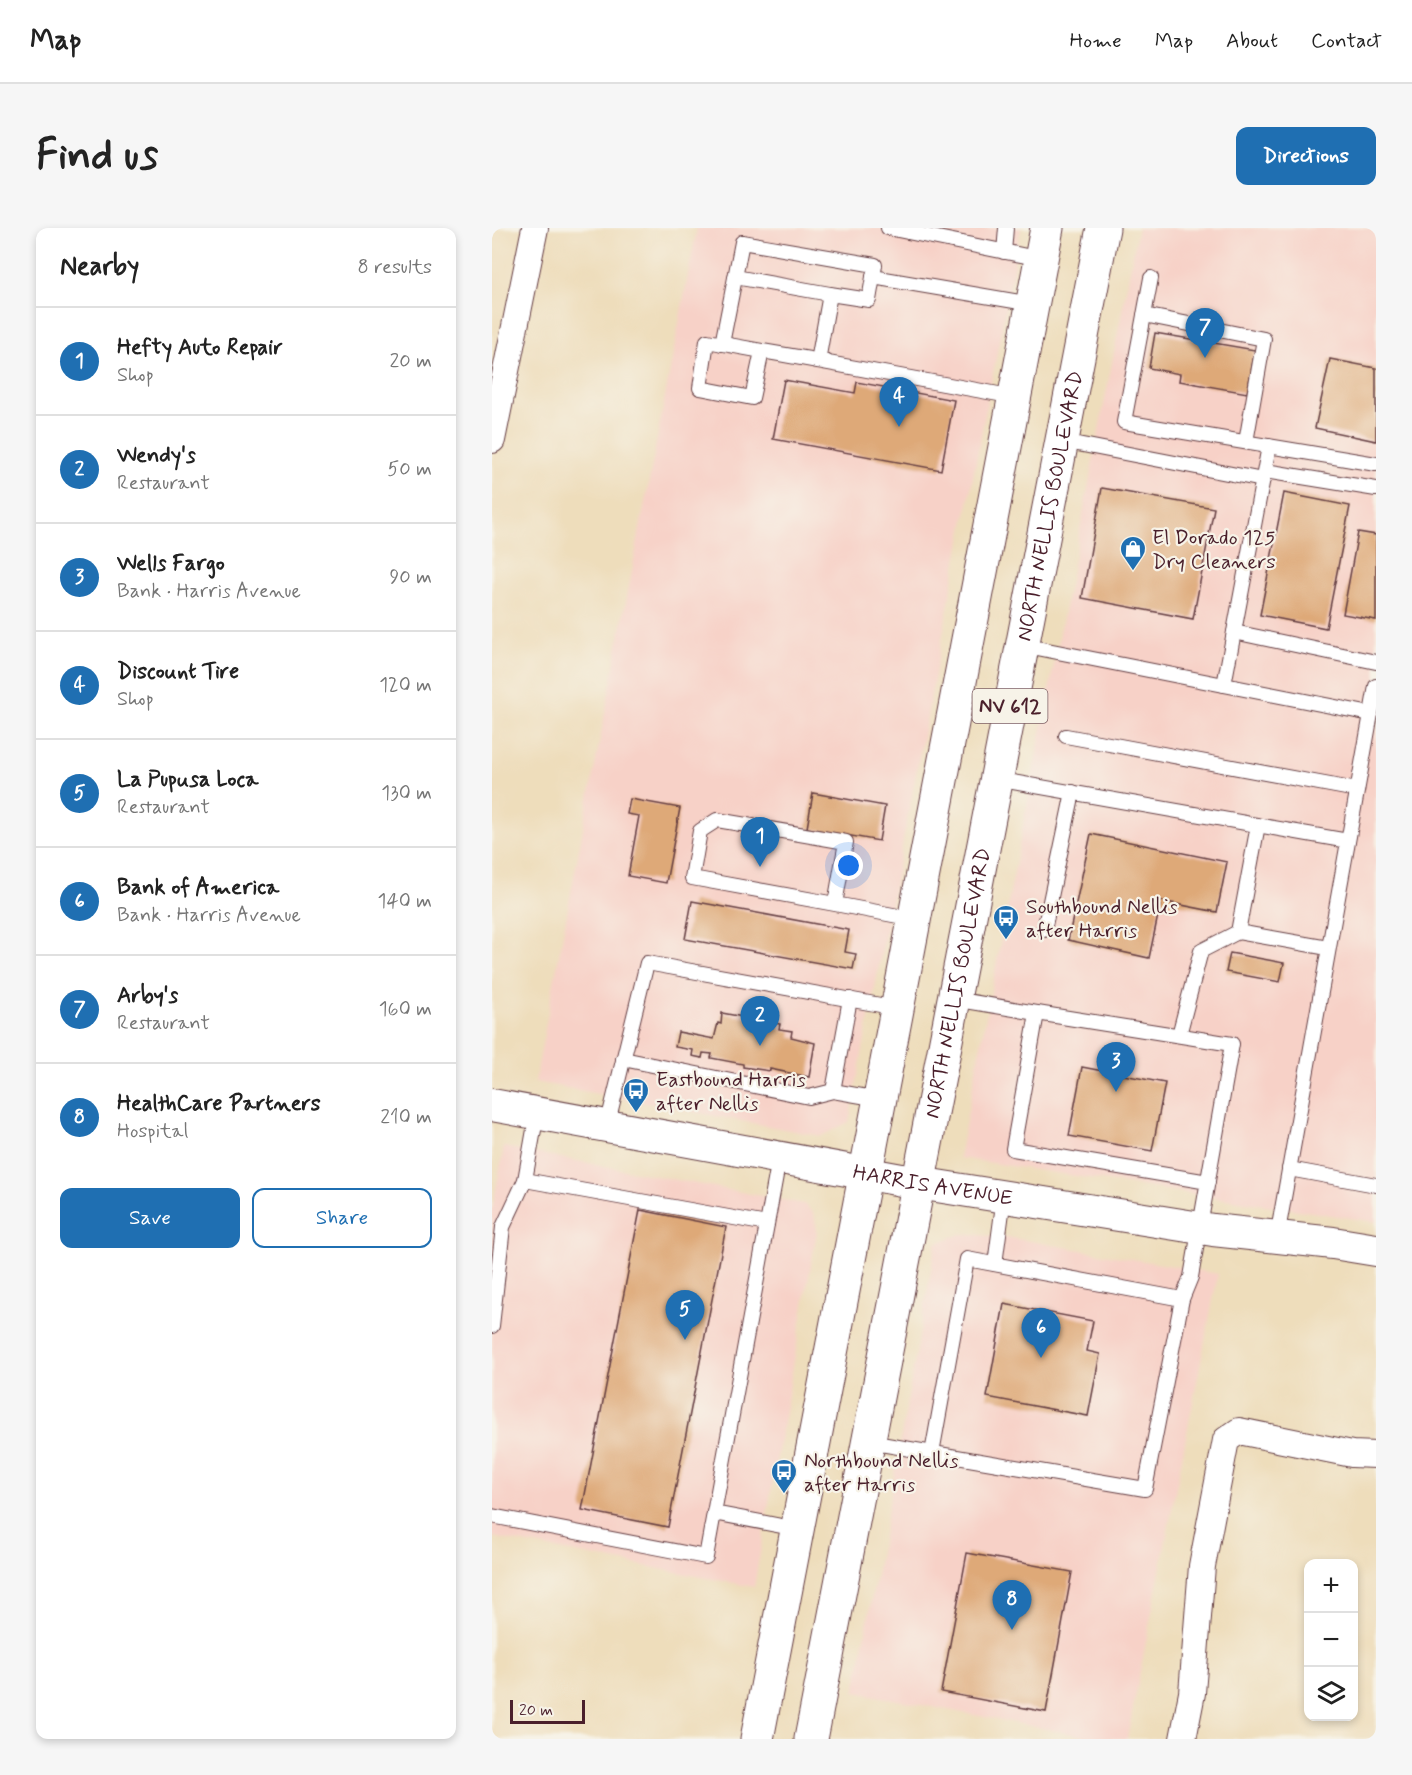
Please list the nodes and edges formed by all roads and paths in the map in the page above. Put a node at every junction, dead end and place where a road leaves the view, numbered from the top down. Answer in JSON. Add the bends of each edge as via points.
{"nodes":[{"id":1,"x":535,"y":228,"type":"edge"},
{"id":2,"x":888,"y":228,"type":"edge"},
{"id":3,"x":1006,"y":228,"type":"edge"},
{"id":4,"x":1047,"y":228,"type":"edge"},
{"id":5,"x":1103,"y":228,"type":"edge"},
{"id":6,"x":1004,"y":252,"type":"junction"},
{"id":7,"x":1041,"y":260,"type":"junction"},
{"id":8,"x":735,"y":277,"type":"junction"},
{"id":9,"x":873,"y":277,"type":"junction"},
{"id":10,"x":1151,"y":278,"type":"dead end"},
{"id":11,"x":830,"y":294,"type":"junction"},
{"id":12,"x":1032,"y":304,"type":"junction"},
{"id":13,"x":1144,"y":315,"type":"junction"},
{"id":14,"x":722,"y":344,"type":"junction"},
{"id":15,"x":762,"y":351,"type":"junction"},
{"id":16,"x":822,"y":362,"type":"junction"},
{"id":17,"x":1015,"y":397,"type":"junction"},
{"id":18,"x":492,"y":440,"type":"edge"},
{"id":19,"x":1061,"y":441,"type":"junction"},
{"id":20,"x":1246,"y":442,"type":"junction"},
{"id":21,"x":1269,"y":446,"type":"junction"},
{"id":22,"x":1376,"y":464,"type":"edge"},
{"id":23,"x":1264,"y":475,"type":"junction"},
{"id":24,"x":1376,"y":489,"type":"edge"},
{"id":25,"x":1234,"y":632,"type":"junction"},
{"id":26,"x":1022,"y":645,"type":"junction"},
{"id":27,"x":1376,"y":662,"type":"edge"},
{"id":28,"x":1224,"y":685,"type":"junction"},
{"id":29,"x":1376,"y":686,"type":"edge"},
{"id":30,"x":1371,"y":714,"type":"junction"},
{"id":31,"x":1066,"y":736,"type":"dead end"},
{"id":32,"x":996,"y":779,"type":"junction"},
{"id":33,"x":1357,"y":790,"type":"junction"},
{"id":34,"x":1072,"y":792,"type":"junction"},
{"id":35,"x":1258,"y":825,"type":"junction"},
{"id":36,"x":1348,"y":841,"type":"junction"},
{"id":37,"x":835,"y":904,"type":"junction"},
{"id":38,"x":914,"y":919,"type":"junction"},
{"id":39,"x":1044,"y":930,"type":"dead end"},
{"id":40,"x":1238,"y":932,"type":"junction"},
{"id":41,"x":1329,"y":948,"type":"junction"},
{"id":42,"x":850,"y":999,"type":"junction"},
{"id":43,"x":954,"y":999,"type":"junction"},
{"id":44,"x":897,"y":1008,"type":"junction"},
{"id":45,"x":1036,"y":1013,"type":"junction"},
{"id":46,"x":1179,"y":1035,"type":"junction"},
{"id":47,"x":623,"y":1059,"type":"junction"},
{"id":48,"x":833,"y":1091,"type":"junction"},
{"id":49,"x":879,"y":1099,"type":"junction"},
{"id":50,"x":492,"y":1105,"type":"edge"},
{"id":51,"x":537,"y":1113,"type":"junction"},
{"id":52,"x":607,"y":1126,"type":"junction"},
{"id":53,"x":779,"y":1159,"type":"junction"},
{"id":54,"x":1289,"y":1169,"type":"junction"},
{"id":55,"x":866,"y":1174,"type":"junction"},
{"id":56,"x":525,"y":1180,"type":"junction"},
{"id":57,"x":1208,"y":1182,"type":"junction"},
{"id":58,"x":918,"y":1184,"type":"junction"},
{"id":59,"x":1376,"y":1185,"type":"edge"},
{"id":60,"x":1004,"y":1197,"type":"junction"},
{"id":61,"x":767,"y":1224,"type":"junction"},
{"id":62,"x":1200,"y":1228,"type":"junction"},
{"id":63,"x":1276,"y":1237,"type":"junction"},
{"id":64,"x":1376,"y":1250,"type":"edge"},
{"id":65,"x":995,"y":1264,"type":"junction"},
{"id":66,"x":1182,"y":1299,"type":"junction"},
{"id":67,"x":492,"y":1326,"type":"edge"},
{"id":68,"x":868,"y":1442,"type":"junction"},
{"id":69,"x":932,"y":1453,"type":"junction"},
{"id":70,"x":1376,"y":1455,"type":"edge"},
{"id":71,"x":714,"y":1513,"type":"junction"},
{"id":72,"x":492,"y":1516,"type":"edge"},
{"id":73,"x":797,"y":1529,"type":"junction"},
{"id":74,"x":757,"y":1739,"type":"edge"},
{"id":75,"x":811,"y":1739,"type":"edge"},
{"id":76,"x":1183,"y":1739,"type":"edge"}],
"edges":[{"from":1,"to":18,"type":"street"},
{"from":2,"to":6,"type":"lane"},
{"from":3,"to":6,"type":"lane"},
{"from":4,"to":7,"type":"main road","number":"NV 612"},
{"from":5,"to":19,"type":"main road","name":"NORTH NELLIS BOULEVARD","number":"NV 612"},
{"from":6,"to":7,"type":"lane"},
{"from":7,"to":12,"type":"main road","number":"NV 612"},
{"from":8,"to":9,"type":"lane","via":[[742,242],[875,265]]},
{"from":8,"to":11,"type":"lane"},
{"from":8,"to":14,"type":"lane"},
{"from":9,"to":11,"type":"lane","via":[[869,300]]},
{"from":9,"to":12,"type":"lane"},
{"from":10,"to":13,"type":"lane"},
{"from":11,"to":16,"type":"lane"},
{"from":12,"to":17,"type":"main road","number":"NV 612"},
{"from":13,"to":20,"type":"lane","via":[[1264,339]]},
{"from":13,"to":20,"type":"lane","via":[[1124,422]]},
{"from":14,"to":15,"type":"lane"},
{"from":14,"to":15,"type":"lane","via":[[707,341],[700,388],[752,398]]},
{"from":15,"to":16,"type":"lane"},
{"from":16,"to":17,"type":"lane"},
{"from":17,"to":38,"type":"main road","number":"NV 612"},
{"from":19,"to":23,"type":"lane"},
{"from":19,"to":26,"type":"main road","name":"NORTH NELLIS BOULEVARD","number":"NV 612"},
{"from":20,"to":21,"type":"lane"},
{"from":21,"to":22,"type":"lane"},
{"from":21,"to":23,"type":"lane"},
{"from":23,"to":24,"type":"lane"},
{"from":23,"to":25,"type":"lane"},
{"from":25,"to":27,"type":"lane"},
{"from":25,"to":28,"type":"lane"},
{"from":26,"to":28,"type":"lane"},
{"from":26,"to":32,"type":"main road","name":"NORTH NELLIS BOULEVARD","number":"NV 612"},
{"from":28,"to":30,"type":"lane"},
{"from":29,"to":30,"type":"lane"},
{"from":30,"to":33,"type":"lane"},
{"from":31,"to":33,"type":"lane"},
{"from":32,"to":34,"type":"lane"},
{"from":32,"to":43,"type":"main road","name":"NORTH NELLIS BOULEVARD","number":"NV 612"},
{"from":33,"to":36,"type":"lane"},
{"from":34,"to":35,"type":"lane"},
{"from":34,"to":39,"type":"lane"},
{"from":35,"to":36,"type":"lane"},
{"from":35,"to":40,"type":"lane"},
{"from":36,"to":41,"type":"lane"},
{"from":37,"to":37,"type":"lane","via":[[846,842],[717,820],[700,831],[692,878]]},
{"from":37,"to":38,"type":"lane"},
{"from":38,"to":44,"type":"main road","number":"NV 612"},
{"from":40,"to":41,"type":"lane"},
{"from":40,"to":46,"type":"lane","via":[[1201,951]]},
{"from":41,"to":54,"type":"lane"},
{"from":42,"to":44,"type":"lane"},
{"from":42,"to":47,"type":"lane","via":[[647,963]]},
{"from":42,"to":48,"type":"lane"},
{"from":43,"to":45,"type":"lane"},
{"from":43,"to":58,"type":"main road","name":"NORTH NELLIS BOULEVARD","number":"NV 612"},
{"from":44,"to":49,"type":"main road","number":"NV 612"},
{"from":45,"to":46,"type":"lane"},
{"from":45,"to":57,"type":"lane","via":[[1013,1149]]},
{"from":46,"to":57,"type":"lane","via":[[1232,1044]]},
{"from":47,"to":48,"type":"lane","via":[[809,1097]]},
{"from":47,"to":52,"type":"lane"},
{"from":48,"to":49,"type":"lane"},
{"from":49,"to":55,"type":"main road","number":"NV 612"},
{"from":50,"to":51,"type":"street","name":"HARRIS AVENUE"},
{"from":51,"to":52,"type":"street","name":"HARRIS AVENUE"},
{"from":51,"to":56,"type":"lane"},
{"from":52,"to":53,"type":"street","name":"HARRIS AVENUE"},
{"from":53,"to":55,"type":"street","name":"HARRIS AVENUE"},
{"from":53,"to":61,"type":"lane"},
{"from":54,"to":59,"type":"lane"},
{"from":54,"to":63,"type":"lane"},
{"from":55,"to":58,"type":"street","name":"HARRIS AVENUE"},
{"from":55,"to":73,"type":"main road","number":"NV 612"},
{"from":56,"to":61,"type":"lane"},
{"from":56,"to":67,"type":"lane","via":[[503,1227]]},
{"from":57,"to":62,"type":"lane"},
{"from":58,"to":60,"type":"street","name":"HARRIS AVENUE"},
{"from":58,"to":68,"type":"main road","name":"NORTH NELLIS BOULEVARD","number":"NV 612"},
{"from":60,"to":62,"type":"street","name":"HARRIS AVENUE"},
{"from":60,"to":65,"type":"lane"},
{"from":61,"to":71,"type":"lane"},
{"from":62,"to":63,"type":"street","name":"HARRIS AVENUE"},
{"from":62,"to":66,"type":"lane","via":[[1191,1276]]},
{"from":63,"to":64,"type":"street","name":"HARRIS AVENUE"},
{"from":65,"to":66,"type":"lane"},
{"from":65,"to":69,"type":"lane","via":[[967,1259]]},
{"from":66,"to":69,"type":"lane","via":[[1145,1489]]},
{"from":68,"to":69,"type":"lane"},
{"from":68,"to":75,"type":"main road","name":"NORTH NELLIS BOULEVARD","number":"NV 612"},
{"from":70,"to":76,"type":"street","via":[[1352,1454],[1239,1431],[1226,1440],[1202,1566],[1192,1693]]},
{"from":71,"to":72,"type":"lane","via":[[705,1557]]},
{"from":71,"to":73,"type":"lane"},
{"from":73,"to":74,"type":"main road","number":"NV 612"}]}
